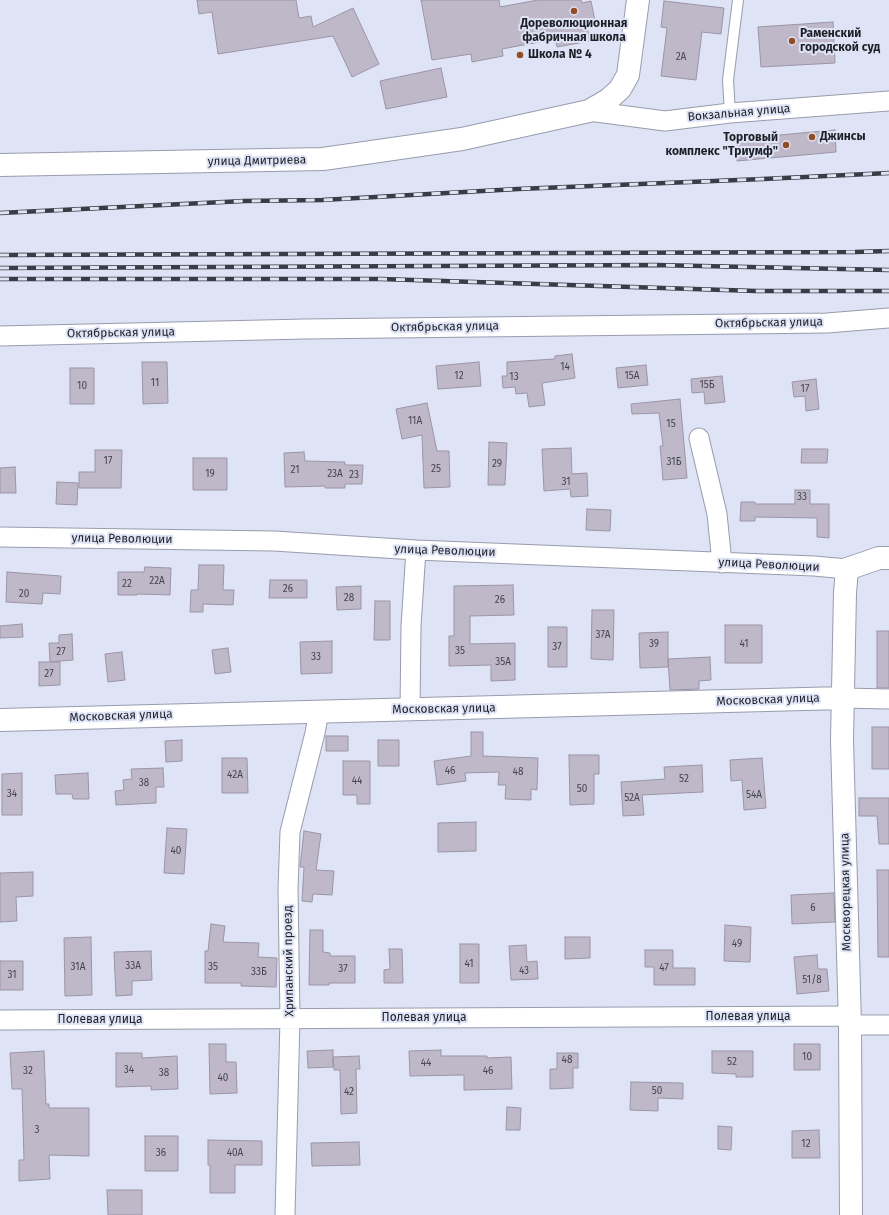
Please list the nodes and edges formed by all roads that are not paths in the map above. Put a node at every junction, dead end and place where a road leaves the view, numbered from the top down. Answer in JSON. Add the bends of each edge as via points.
{"nodes":[{"id":1,"x":638,"y":0,"type":"edge"},
{"id":2,"x":738,"y":0,"type":"edge"},
{"id":3,"x":889,"y":101,"type":"edge"},
{"id":4,"x":589,"y":111,"type":"junction"},
{"id":5,"x":730,"y":113,"type":"junction"},
{"id":6,"x":0,"y":165,"type":"edge"},
{"id":7,"x":889,"y":318,"type":"edge"},
{"id":8,"x":0,"y":336,"type":"edge"},
{"id":9,"x":699,"y":438,"type":"dead end"},
{"id":10,"x":0,"y":537,"type":"edge"},
{"id":11,"x":416,"y":550,"type":"junction"},
{"id":12,"x":889,"y":558,"type":"edge"},
{"id":13,"x":722,"y":562,"type":"junction"},
{"id":14,"x":847,"y":569,"type":"junction"},
{"id":15,"x":843,"y":698,"type":"junction"},
{"id":16,"x":889,"y":699,"type":"edge"},
{"id":17,"x":410,"y":710,"type":"junction"},
{"id":18,"x":319,"y":711,"type":"junction"},
{"id":19,"x":0,"y":720,"type":"edge"},
{"id":20,"x":290,"y":1019,"type":"junction"},
{"id":21,"x":0,"y":1020,"type":"edge"},
{"id":22,"x":849,"y":1020,"type":"junction"},
{"id":23,"x":889,"y":1025,"type":"edge"},
{"id":24,"x":285,"y":1215,"type":"edge"},
{"id":25,"x":851,"y":1215,"type":"edge"}],
"edges":[{"from":1,"to":4,"type":"street","name":"улица Дмитриева","via":[[628,75],[620,89],[608,100]]},
{"from":2,"to":5,"type":"lane","via":[[728,80]]},
{"from":3,"to":5,"type":"street","name":"Вокзальная улица"},
{"from":4,"to":5,"type":"street","name":"Вокзальная улица","via":[[665,121]]},
{"from":4,"to":6,"type":"street","name":"улица Дмитриева","via":[[462,139],[323,159]]},
{"from":7,"to":8,"type":"street","name":"Октябрьская улица","via":[[827,323],[305,329]]},
{"from":9,"to":13,"type":"street","via":[[717,514]]},
{"from":10,"to":11,"type":"street","name":"улица Революции","via":[[274,542]]},
{"from":11,"to":13,"type":"street","name":"улица Революции"},
{"from":11,"to":17,"type":"street","via":[[411,626]]},
{"from":12,"to":14,"type":"street","name":"улица Революции","via":[[879,558]]},
{"from":13,"to":14,"type":"street","name":"улица Революции"},
{"from":14,"to":15,"type":"street","name":"Москворецкая улица"},
{"from":15,"to":16,"type":"street","name":"Московская улица"},
{"from":15,"to":17,"type":"street","name":"Московская улица"},
{"from":15,"to":22,"type":"street","name":"Москворецкая улица"},
{"from":17,"to":18,"type":"street","name":"Московская улица"},
{"from":18,"to":19,"type":"street","name":"Московская улица"},
{"from":18,"to":20,"type":"street","name":"Хрипанский проезд","via":[[290,832]]},
{"from":20,"to":21,"type":"street","name":"Полевая улица"},
{"from":20,"to":22,"type":"street","name":"Полевая улица"},
{"from":20,"to":24,"type":"street","name":"Хрипанский проезд"},
{"from":22,"to":23,"type":"street","name":"Полевая улица"},
{"from":22,"to":25,"type":"street","name":"Москворецкая улица"}]}
